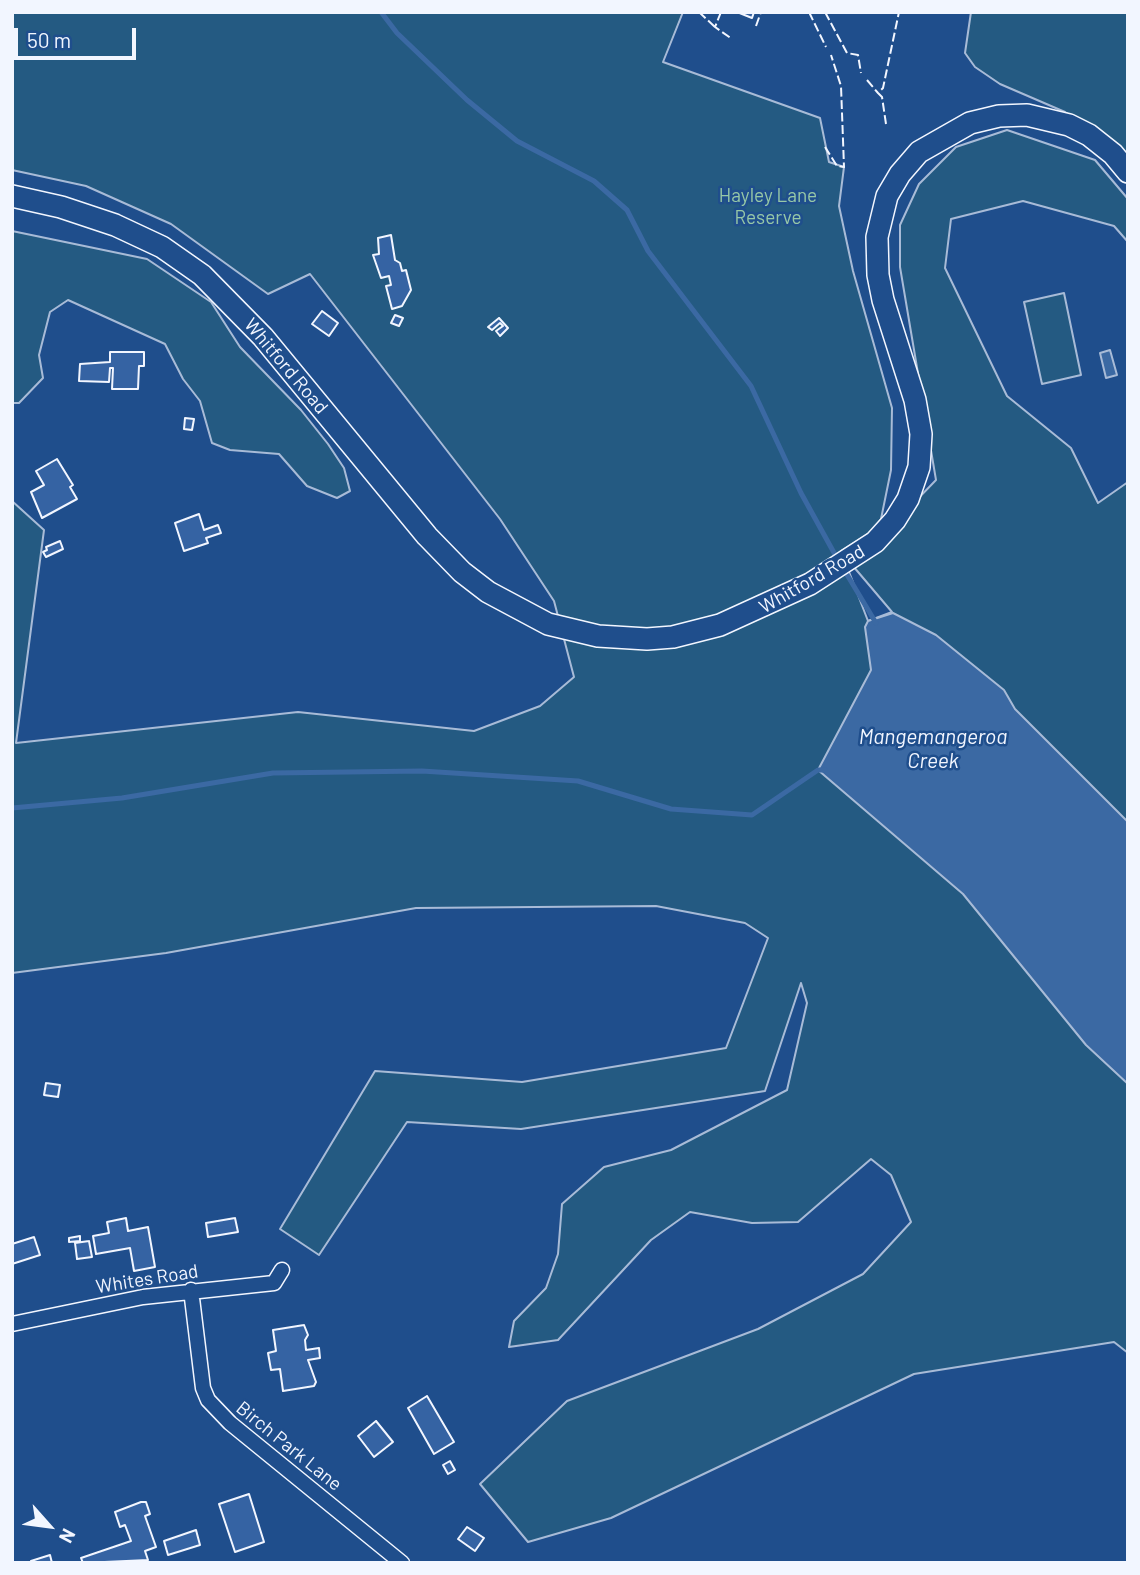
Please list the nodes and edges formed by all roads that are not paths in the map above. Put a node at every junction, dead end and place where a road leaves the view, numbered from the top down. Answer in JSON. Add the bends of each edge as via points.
{"nodes":[{"id":1,"x":1128,"y":172,"type":"edge"},
{"id":2,"x":12,"y":196,"type":"edge"},
{"id":3,"x":282,"y":1270,"type":"dead end"},
{"id":4,"x":191,"y":1290,"type":"junction"},
{"id":5,"x":12,"y":1324,"type":"edge"},
{"id":6,"x":402,"y":1563,"type":"edge"}],
"edges":[{"from":1,"to":2,"type":"main road","name":"Whitford Road","via":[[1107,148],[1081,131],[1042,118],[1013,115],[970,123],[919,152],[900,174],[882,209],[877,237],[877,275],[915,400],[921,450],[908,499],[895,520],[867,548],[754,612],[673,637],[623,639],[525,615],[488,592],[443,554],[263,337],[202,275],[127,230]]},
{"from":3,"to":4,"type":"street","name":"Whites Road","via":[[274,1283]]},
{"from":4,"to":5,"type":"street","name":"Whites Road"},
{"from":4,"to":6,"type":"street","name":"Birch Park Lane","via":[[208,1400]]}]}
